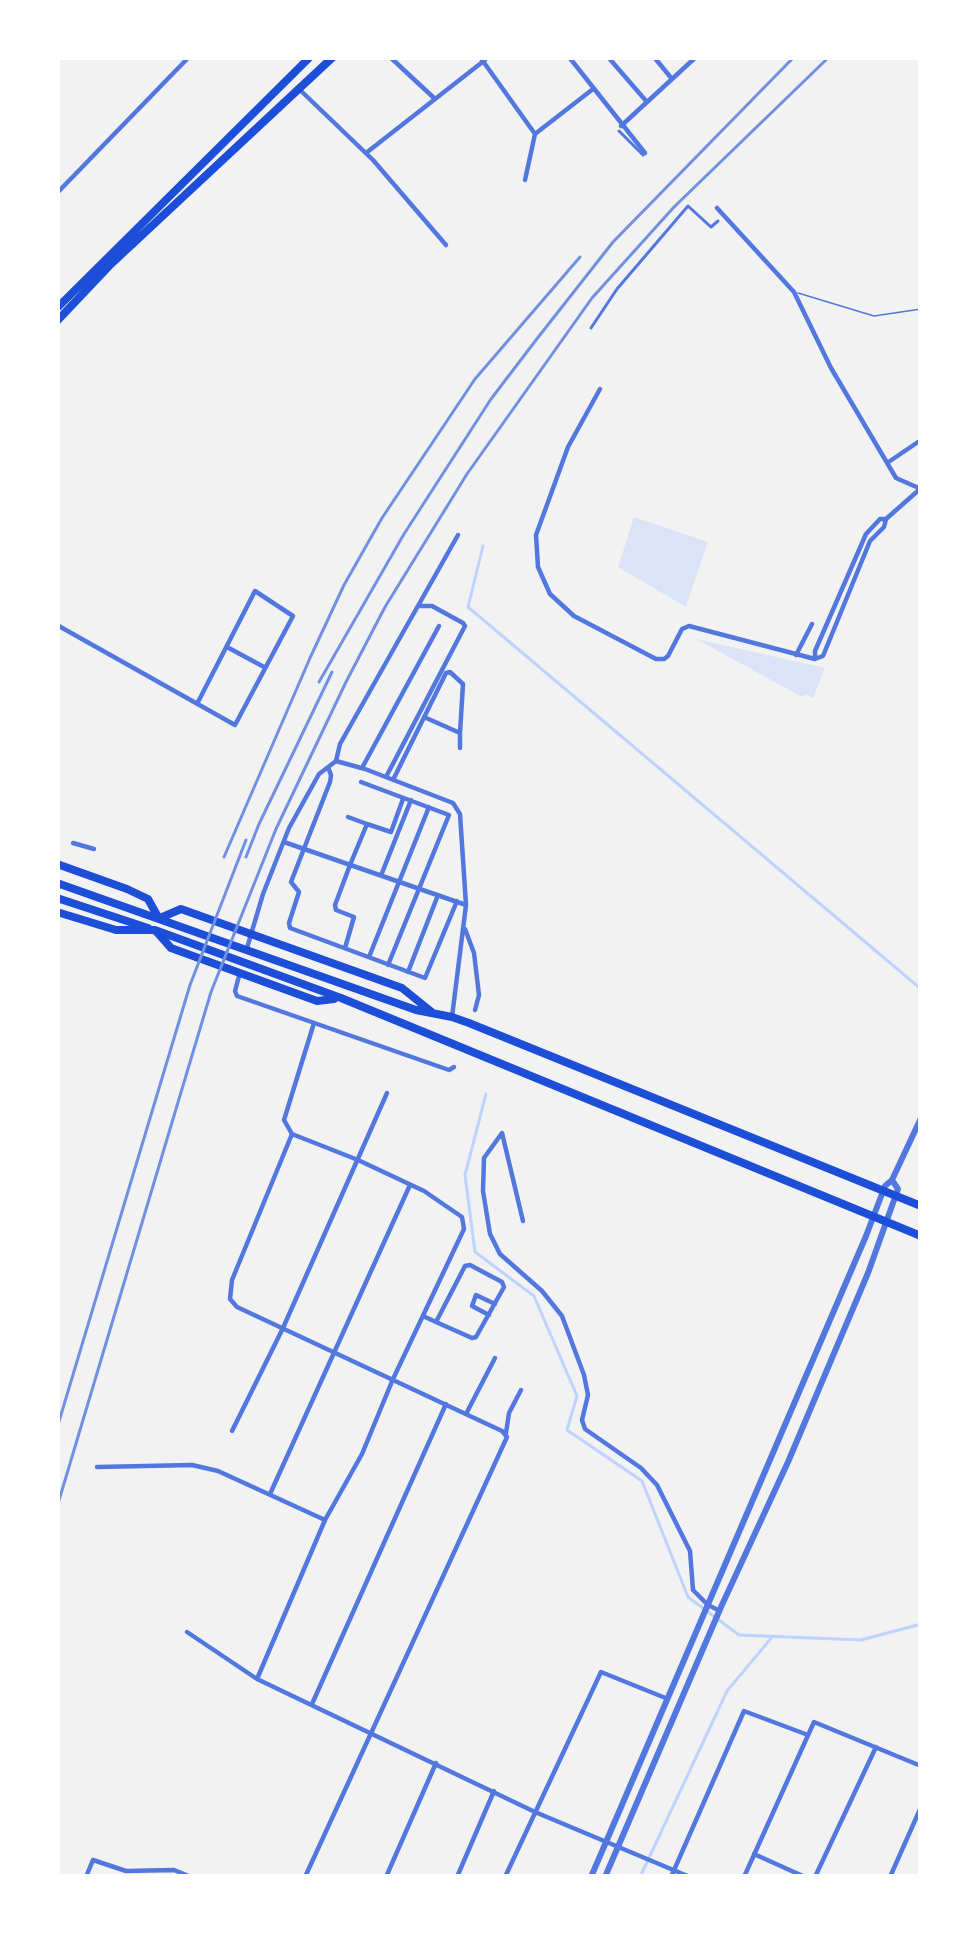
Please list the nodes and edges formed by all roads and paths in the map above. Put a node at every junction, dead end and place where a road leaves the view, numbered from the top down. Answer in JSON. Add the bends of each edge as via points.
{"nodes":[{"id":1,"x":189,"y":57,"type":"edge"},
{"id":2,"x":310,"y":57,"type":"edge"},
{"id":3,"x":333,"y":57,"type":"edge"},
{"id":4,"x":390,"y":57,"type":"edge"},
{"id":5,"x":568,"y":57,"type":"edge"},
{"id":6,"x":608,"y":57,"type":"edge"},
{"id":7,"x":653,"y":57,"type":"edge"},
{"id":8,"x":692,"y":58,"type":"edge"},
{"id":9,"x":482,"y":59,"type":"edge"},
{"id":10,"x":672,"y":79,"type":"junction"},
{"id":11,"x":299,"y":89,"type":"junction"},
{"id":12,"x":593,"y":89,"type":"junction"},
{"id":13,"x":435,"y":99,"type":"junction"},
{"id":14,"x":647,"y":101,"type":"junction"},
{"id":15,"x":620,"y":128,"type":"junction"},
{"id":16,"x":535,"y":134,"type":"junction"},
{"id":17,"x":366,"y":153,"type":"junction"},
{"id":18,"x":644,"y":154,"type":"dead end"},
{"id":19,"x":525,"y":180,"type":"dead end"},
{"id":20,"x":57,"y":193,"type":"edge"},
{"id":21,"x":717,"y":208,"type":"dead end"},
{"id":22,"x":718,"y":220,"type":"dead end"},
{"id":23,"x":446,"y":245,"type":"dead end"},
{"id":24,"x":794,"y":292,"type":"junction"},
{"id":25,"x":57,"y":308,"type":"edge"},
{"id":26,"x":921,"y":309,"type":"edge"},
{"id":27,"x":57,"y":321,"type":"edge"},
{"id":28,"x":591,"y":328,"type":"dead end"},
{"id":29,"x":600,"y":389,"type":"dead end"},
{"id":30,"x":921,"y":440,"type":"edge"},
{"id":31,"x":887,"y":463,"type":"junction"},
{"id":32,"x":920,"y":489,"type":"edge"},
{"id":33,"x":458,"y":535,"type":"dead end"},
{"id":34,"x":418,"y":606,"type":"junction"},
{"id":35,"x":812,"y":624,"type":"dead end"},
{"id":36,"x":57,"y":625,"type":"edge"},
{"id":37,"x":439,"y":626,"type":"dead end"},
{"id":38,"x":226,"y":647,"type":"junction"},
{"id":39,"x":796,"y":655,"type":"junction"},
{"id":40,"x":265,"y":668,"type":"junction"},
{"id":41,"x":197,"y":704,"type":"junction"},
{"id":42,"x":424,"y":717,"type":"junction"},
{"id":43,"x":460,"y":733,"type":"junction"},
{"id":44,"x":460,"y":748,"type":"dead end"},
{"id":45,"x":336,"y":761,"type":"junction"},
{"id":46,"x":328,"y":767,"type":"junction"},
{"id":47,"x":362,"y":768,"type":"junction"},
{"id":48,"x":390,"y":779,"type":"junction"},
{"id":49,"x":361,"y":782,"type":"dead end"},
{"id":50,"x":407,"y":799,"type":"junction"},
{"id":51,"x":429,"y":807,"type":"junction"},
{"id":52,"x":348,"y":817,"type":"dead end"},
{"id":53,"x":367,"y":824,"type":"junction"},
{"id":54,"x":394,"y":833,"type":"junction"},
{"id":55,"x":283,"y":842,"type":"junction"},
{"id":56,"x":73,"y":843,"type":"dead end"},
{"id":57,"x":94,"y":849,"type":"dead end"},
{"id":58,"x":303,"y":849,"type":"junction"},
{"id":59,"x":57,"y":864,"type":"edge"},
{"id":60,"x":350,"y":865,"type":"junction"},
{"id":61,"x":381,"y":876,"type":"junction"},
{"id":62,"x":400,"y":882,"type":"junction"},
{"id":63,"x":57,"y":883,"type":"edge"},
{"id":64,"x":419,"y":888,"type":"junction"},
{"id":65,"x":438,"y":895,"type":"junction"},
{"id":66,"x":57,"y":898,"type":"edge"},
{"id":67,"x":457,"y":902,"type":"junction"},
{"id":68,"x":466,"y":905,"type":"junction"},
{"id":69,"x":57,"y":912,"type":"edge"},
{"id":70,"x":159,"y":918,"type":"junction"},
{"id":71,"x":465,"y":929,"type":"junction"},
{"id":72,"x":155,"y":930,"type":"junction"},
{"id":73,"x":345,"y":948,"type":"junction"},
{"id":74,"x":369,"y":957,"type":"junction"},
{"id":75,"x":388,"y":964,"type":"junction"},
{"id":76,"x":408,"y":972,"type":"junction"},
{"id":77,"x":306,"y":991,"type":"junction"},
{"id":78,"x":475,"y":1010,"type":"dead end"},
{"id":79,"x":435,"y":1015,"type":"junction"},
{"id":80,"x":452,"y":1017,"type":"junction"},
{"id":81,"x":314,"y":1023,"type":"junction"},
{"id":82,"x":454,"y":1067,"type":"dead end"},
{"id":83,"x":387,"y":1093,"type":"dead end"},
{"id":84,"x":921,"y":1118,"type":"edge"},
{"id":85,"x":292,"y":1134,"type":"junction"},
{"id":86,"x":358,"y":1160,"type":"junction"},
{"id":87,"x":892,"y":1180,"type":"junction"},
{"id":88,"x":410,"y":1185,"type":"junction"},
{"id":89,"x":883,"y":1190,"type":"junction"},
{"id":90,"x":896,"y":1195,"type":"junction"},
{"id":91,"x":921,"y":1206,"type":"edge"},
{"id":92,"x":874,"y":1216,"type":"junction"},
{"id":93,"x":523,"y":1221,"type":"dead end"},
{"id":94,"x":887,"y":1222,"type":"junction"},
{"id":95,"x":921,"y":1236,"type":"edge"},
{"id":96,"x":495,"y":1304,"type":"junction"},
{"id":97,"x":489,"y":1315,"type":"junction"},
{"id":98,"x":423,"y":1316,"type":"junction"},
{"id":99,"x":436,"y":1322,"type":"junction"},
{"id":100,"x":283,"y":1328,"type":"junction"},
{"id":101,"x":335,"y":1351,"type":"junction"},
{"id":102,"x":495,"y":1358,"type":"dead end"},
{"id":103,"x":393,"y":1379,"type":"junction"},
{"id":104,"x":521,"y":1390,"type":"dead end"},
{"id":105,"x":446,"y":1404,"type":"junction"},
{"id":106,"x":466,"y":1414,"type":"junction"},
{"id":107,"x":232,"y":1431,"type":"dead end"},
{"id":108,"x":506,"y":1433,"type":"junction"},
{"id":109,"x":97,"y":1467,"type":"dead end"},
{"id":110,"x":270,"y":1494,"type":"junction"},
{"id":111,"x":326,"y":1520,"type":"junction"},
{"id":112,"x":708,"y":1607,"type":"junction"},
{"id":113,"x":719,"y":1613,"type":"junction"},
{"id":114,"x":698,"y":1628,"type":"junction"},
{"id":115,"x":187,"y":1632,"type":"dead end"},
{"id":116,"x":711,"y":1633,"type":"junction"},
{"id":117,"x":257,"y":1678,"type":"junction"},
{"id":118,"x":668,"y":1699,"type":"junction"},
{"id":119,"x":312,"y":1704,"type":"junction"},
{"id":120,"x":371,"y":1732,"type":"junction"},
{"id":121,"x":808,"y":1735,"type":"junction"},
{"id":122,"x":876,"y":1748,"type":"junction"},
{"id":123,"x":436,"y":1763,"type":"junction"},
{"id":124,"x":921,"y":1766,"type":"edge"},
{"id":125,"x":494,"y":1792,"type":"junction"},
{"id":126,"x":921,"y":1807,"type":"edge"},
{"id":127,"x":535,"y":1811,"type":"junction"},
{"id":128,"x":608,"y":1841,"type":"junction"},
{"id":129,"x":619,"y":1846,"type":"junction"},
{"id":130,"x":754,"y":1853,"type":"junction"},
{"id":131,"x":671,"y":1871,"type":"edge"},
{"id":132,"x":86,"y":1877,"type":"edge"},
{"id":133,"x":191,"y":1877,"type":"edge"},
{"id":134,"x":305,"y":1877,"type":"edge"},
{"id":135,"x":386,"y":1877,"type":"edge"},
{"id":136,"x":457,"y":1877,"type":"edge"},
{"id":137,"x":505,"y":1877,"type":"edge"},
{"id":138,"x":591,"y":1877,"type":"edge"},
{"id":139,"x":605,"y":1877,"type":"edge"},
{"id":140,"x":690,"y":1877,"type":"edge"},
{"id":141,"x":744,"y":1877,"type":"edge"},
{"id":142,"x":805,"y":1877,"type":"edge"},
{"id":143,"x":815,"y":1877,"type":"edge"},
{"id":144,"x":890,"y":1877,"type":"edge"}],
"edges":[{"from":1,"to":20,"type":"street"},
{"from":2,"to":25,"type":"main road"},
{"from":3,"to":11,"type":"main road"},
{"from":4,"to":13,"type":"street"},
{"from":5,"to":12,"type":"street"},
{"from":6,"to":14,"type":"street"},
{"from":7,"to":10,"type":"street"},
{"from":8,"to":10,"type":"street"},
{"from":9,"to":13,"type":"street"},
{"from":9,"to":16,"type":"street"},
{"from":10,"to":14,"type":"street"},
{"from":11,"to":17,"type":"street"},
{"from":11,"to":27,"type":"main road"},
{"from":12,"to":15,"type":"street"},
{"from":12,"to":16,"type":"street"},
{"from":13,"to":17,"type":"street"},
{"from":14,"to":15,"type":"street"},
{"from":15,"to":18,"type":"street"},
{"from":16,"to":19,"type":"street"},
{"from":17,"to":23,"type":"street"},
{"from":21,"to":24,"type":"street"},
{"from":22,"to":28,"type":"street","via":[[711,227],[688,206]]},
{"from":24,"to":26,"type":"lane","via":[[874,316]]},
{"from":24,"to":31,"type":"street"},
{"from":29,"to":39,"type":"street","via":[[568,447],[536,535],[550,594],[574,616],[656,659],[668,656],[689,626]]},
{"from":30,"to":31,"type":"street"},
{"from":31,"to":32,"type":"street","via":[[896,478]]},
{"from":32,"to":39,"type":"street","via":[[866,534],[823,656]]},
{"from":33,"to":34,"type":"street"},
{"from":34,"to":45,"type":"street"},
{"from":34,"to":48,"type":"street","via":[[465,626]]},
{"from":35,"to":39,"type":"street"},
{"from":36,"to":41,"type":"street"},
{"from":37,"to":47,"type":"street"},
{"from":38,"to":40,"type":"street"},
{"from":38,"to":40,"type":"street","via":[[255,591],[293,616]]},
{"from":38,"to":41,"type":"street"},
{"from":40,"to":41,"type":"street","via":[[235,725]]},
{"from":42,"to":43,"type":"street"},
{"from":42,"to":43,"type":"street","via":[[450,672],[463,684]]},
{"from":42,"to":48,"type":"street"},
{"from":43,"to":44,"type":"street"},
{"from":45,"to":46,"type":"street"},
{"from":45,"to":47,"type":"street"},
{"from":46,"to":55,"type":"street"},
{"from":46,"to":58,"type":"street","via":[[330,782]]},
{"from":47,"to":48,"type":"street"},
{"from":48,"to":68,"type":"street","via":[[453,803],[460,814]]},
{"from":49,"to":50,"type":"street"},
{"from":50,"to":51,"type":"street"},
{"from":50,"to":54,"type":"street"},
{"from":51,"to":62,"type":"street"},
{"from":51,"to":64,"type":"street","via":[[449,815]]},
{"from":52,"to":53,"type":"street"},
{"from":53,"to":54,"type":"street"},
{"from":53,"to":60,"type":"street"},
{"from":54,"to":61,"type":"street"},
{"from":55,"to":58,"type":"street"},
{"from":55,"to":81,"type":"street","via":[[235,991]]},
{"from":56,"to":57,"type":"street"},
{"from":58,"to":60,"type":"street"},
{"from":58,"to":73,"type":"street","via":[[291,882],[298,892],[290,928]]},
{"from":59,"to":70,"type":"main road","via":[[148,899]]},
{"from":60,"to":61,"type":"street"},
{"from":60,"to":73,"type":"street","via":[[335,905],[354,916]]},
{"from":61,"to":62,"type":"street"},
{"from":62,"to":64,"type":"street"},
{"from":62,"to":74,"type":"street"},
{"from":63,"to":70,"type":"main road"},
{"from":64,"to":65,"type":"street"},
{"from":64,"to":75,"type":"street"},
{"from":65,"to":67,"type":"street"},
{"from":65,"to":76,"type":"street"},
{"from":66,"to":72,"type":"main road"},
{"from":67,"to":68,"type":"street"},
{"from":67,"to":76,"type":"street","via":[[428,977]]},
{"from":68,"to":71,"type":"street"},
{"from":69,"to":72,"type":"main road","via":[[116,930]]},
{"from":70,"to":79,"type":"main road"},
{"from":70,"to":79,"type":"main road","via":[[182,909],[402,988]]},
{"from":71,"to":78,"type":"street","via":[[474,952]]},
{"from":71,"to":80,"type":"street"},
{"from":72,"to":77,"type":"main road"},
{"from":72,"to":77,"type":"main road","via":[[171,948]]},
{"from":73,"to":74,"type":"street"},
{"from":74,"to":75,"type":"street"},
{"from":75,"to":76,"type":"street"},
{"from":77,"to":92,"type":"main road","via":[[466,1047]]},
{"from":79,"to":80,"type":"main road"},
{"from":80,"to":89,"type":"main road"},
{"from":81,"to":82,"type":"street"},
{"from":81,"to":85,"type":"street","via":[[284,1120]]},
{"from":83,"to":86,"type":"street"},
{"from":84,"to":87,"type":"street"},
{"from":85,"to":86,"type":"street"},
{"from":85,"to":100,"type":"street","via":[[229,1289],[237,1306]]},
{"from":86,"to":88,"type":"street"},
{"from":86,"to":100,"type":"street"},
{"from":87,"to":89,"type":"street"},
{"from":87,"to":90,"type":"street"},
{"from":88,"to":98,"type":"street","via":[[462,1216],[464,1228]]},
{"from":88,"to":101,"type":"street"},
{"from":89,"to":90,"type":"main road"},
{"from":89,"to":92,"type":"street"},
{"from":90,"to":91,"type":"main road"},
{"from":90,"to":94,"type":"street"},
{"from":92,"to":94,"type":"main road"},
{"from":92,"to":112,"type":"street"},
{"from":93,"to":112,"type":"street","via":[[502,1133],[484,1158],[490,1234],[562,1316],[584,1375],[585,1429],[657,1485],[690,1550],[693,1590]]},
{"from":94,"to":95,"type":"main road"},
{"from":94,"to":113,"type":"street"},
{"from":96,"to":97,"type":"street"},
{"from":96,"to":97,"type":"street","via":[[478,1294],[471,1304]]},
{"from":96,"to":99,"type":"street","via":[[502,1282],[465,1265]]},
{"from":97,"to":99,"type":"street","via":[[472,1338]]},
{"from":98,"to":99,"type":"street"},
{"from":98,"to":103,"type":"street"},
{"from":100,"to":101,"type":"street"},
{"from":100,"to":107,"type":"street"},
{"from":101,"to":103,"type":"street"},
{"from":101,"to":110,"type":"street"},
{"from":102,"to":106,"type":"street"},
{"from":103,"to":105,"type":"street"},
{"from":103,"to":111,"type":"street"},
{"from":104,"to":108,"type":"street"},
{"from":105,"to":106,"type":"street"},
{"from":105,"to":119,"type":"street"},
{"from":106,"to":108,"type":"street"},
{"from":108,"to":120,"type":"street"},
{"from":109,"to":110,"type":"street","via":[[192,1465]]},
{"from":110,"to":111,"type":"street"},
{"from":111,"to":117,"type":"street"},
{"from":112,"to":113,"type":"street"},
{"from":112,"to":114,"type":"street"},
{"from":113,"to":116,"type":"street"},
{"from":114,"to":116,"type":"street"},
{"from":114,"to":118,"type":"street"},
{"from":115,"to":117,"type":"street"},
{"from":116,"to":129,"type":"street"},
{"from":117,"to":119,"type":"street"},
{"from":118,"to":127,"type":"street","via":[[601,1672]]},
{"from":118,"to":128,"type":"street"},
{"from":119,"to":120,"type":"street"},
{"from":120,"to":123,"type":"street"},
{"from":120,"to":134,"type":"street"},
{"from":121,"to":122,"type":"street","via":[[814,1722]]},
{"from":121,"to":130,"type":"street"},
{"from":121,"to":131,"type":"street","via":[[744,1711]]},
{"from":122,"to":124,"type":"street"},
{"from":122,"to":143,"type":"street"},
{"from":123,"to":125,"type":"street"},
{"from":123,"to":135,"type":"street"},
{"from":125,"to":127,"type":"street"},
{"from":125,"to":136,"type":"street"},
{"from":126,"to":144,"type":"street"},
{"from":127,"to":128,"type":"street"},
{"from":127,"to":137,"type":"street"},
{"from":128,"to":129,"type":"street"},
{"from":128,"to":138,"type":"street"},
{"from":129,"to":131,"type":"street"},
{"from":129,"to":139,"type":"street"},
{"from":130,"to":141,"type":"street"},
{"from":130,"to":142,"type":"street"},
{"from":131,"to":140,"type":"street"},
{"from":132,"to":133,"type":"street","via":[[93,1860]]}]}
